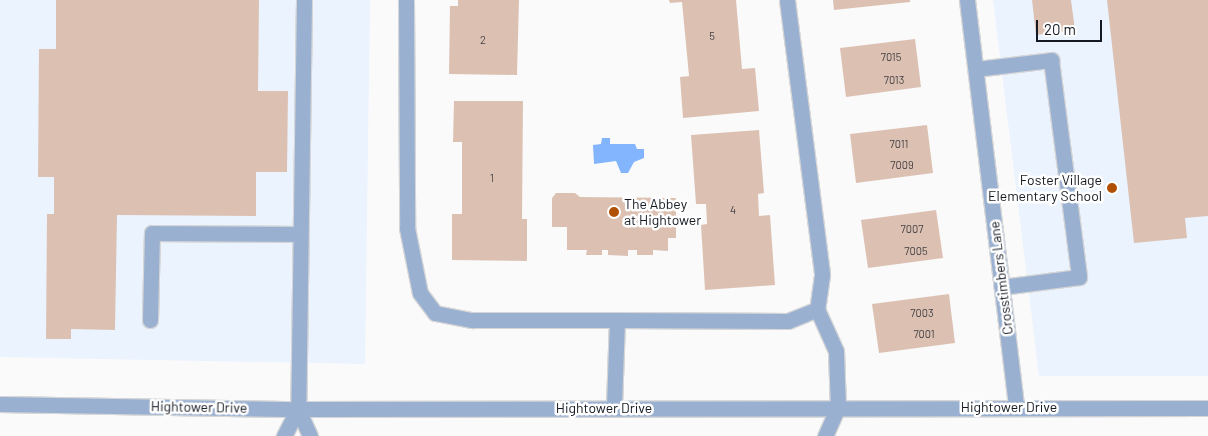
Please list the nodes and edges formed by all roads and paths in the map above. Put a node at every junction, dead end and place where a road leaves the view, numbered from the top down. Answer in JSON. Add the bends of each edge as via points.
{"nodes":[{"id":1,"x":304,"y":0,"type":"edge"},
{"id":2,"x":406,"y":0,"type":"edge"},
{"id":3,"x":787,"y":0,"type":"edge"},
{"id":4,"x":967,"y":0,"type":"edge"},
{"id":5,"x":976,"y":69,"type":"junction"},
{"id":6,"x":300,"y":234,"type":"junction"},
{"id":7,"x":1002,"y":287,"type":"junction"},
{"id":8,"x":817,"y":309,"type":"junction"},
{"id":9,"x":150,"y":320,"type":"dead end"},
{"id":10,"x":616,"y":320,"type":"junction"},
{"id":11,"x":0,"y":404,"type":"edge"},
{"id":12,"x":838,"y":407,"type":"junction"},
{"id":13,"x":1016,"y":407,"type":"junction"},
{"id":14,"x":298,"y":408,"type":"junction"},
{"id":15,"x":614,"y":408,"type":"junction"},
{"id":16,"x":1208,"y":408,"type":"edge"},
{"id":17,"x":284,"y":436,"type":"edge"},
{"id":18,"x":310,"y":436,"type":"edge"},
{"id":19,"x":825,"y":436,"type":"edge"}],
"edges":[{"from":1,"to":6,"type":"street"},
{"from":2,"to":10,"type":"street","via":[[407,228],[420,293],[435,313],[472,320]]},
{"from":3,"to":8,"type":"street","via":[[822,275]]},
{"from":4,"to":5,"type":"street","name":"Crosstimbers Lane"},
{"from":5,"to":7,"type":"street","name":"Crosstimbers Lane"},
{"from":5,"to":7,"type":"street","via":[[1051,60],[1079,277]]},
{"from":6,"to":9,"type":"street","via":[[152,233]]},
{"from":6,"to":14,"type":"street"},
{"from":7,"to":13,"type":"street","name":"Crosstimbers Lane"},
{"from":8,"to":10,"type":"street","via":[[788,321]]},
{"from":8,"to":12,"type":"street","via":[[836,351]]},
{"from":10,"to":15,"type":"street"},
{"from":11,"to":14,"type":"street","name":"Hightower Drive"},
{"from":12,"to":13,"type":"street","name":"Hightower Drive"},
{"from":12,"to":15,"type":"street","name":"Hightower Drive"},
{"from":12,"to":19,"type":"street"},
{"from":13,"to":16,"type":"street","name":"Hightower Drive"},
{"from":14,"to":15,"type":"street","name":"Hightower Drive"},
{"from":14,"to":17,"type":"street"},
{"from":14,"to":18,"type":"street"}]}
